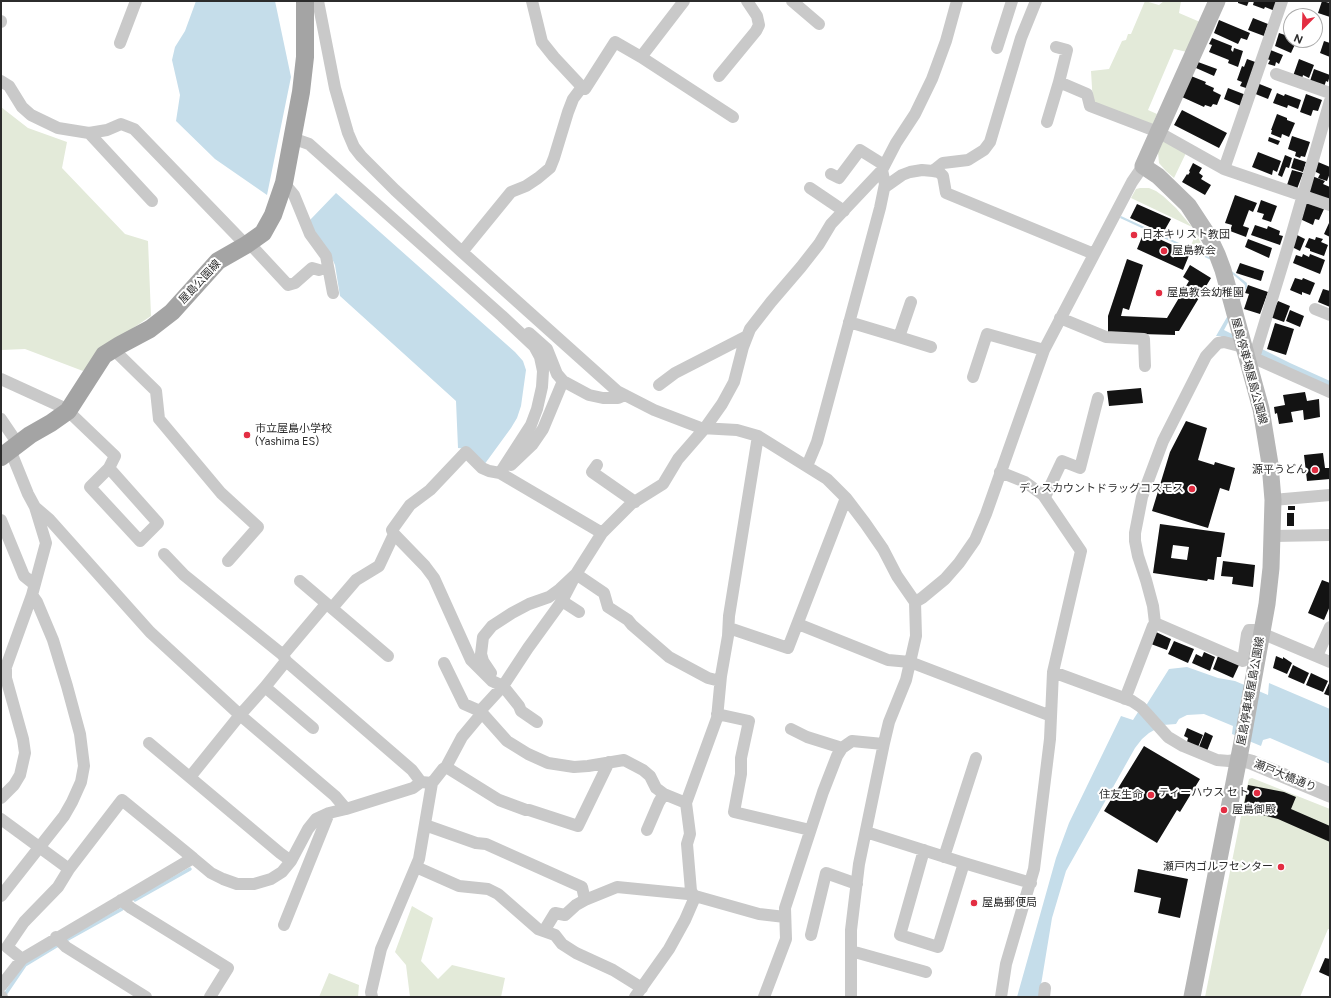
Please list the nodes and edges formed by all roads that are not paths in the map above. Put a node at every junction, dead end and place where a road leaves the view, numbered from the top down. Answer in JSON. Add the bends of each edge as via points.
{"nodes":[{"id":1,"x":136,"y":1,"type":"edge"},
{"id":2,"x":305,"y":1,"type":"edge"},
{"id":3,"x":318,"y":1,"type":"edge"},
{"id":4,"x":532,"y":1,"type":"edge"},
{"id":5,"x":684,"y":1,"type":"edge"},
{"id":6,"x":747,"y":1,"type":"edge"},
{"id":7,"x":792,"y":1,"type":"edge"},
{"id":8,"x":957,"y":1,"type":"edge"},
{"id":9,"x":1012,"y":1,"type":"edge"},
{"id":10,"x":1016,"y":1,"type":"edge"},
{"id":11,"x":1217,"y":1,"type":"edge"},
{"id":12,"x":1282,"y":1,"type":"edge"},
{"id":13,"x":1034,"y":4,"type":"edge"},
{"id":14,"x":819,"y":24,"type":"dead end"},
{"id":15,"x":120,"y":43,"type":"dead end"},
{"id":16,"x":1056,"y":47,"type":"dead end"},
{"id":17,"x":997,"y":48,"type":"dead end"},
{"id":18,"x":641,"y":57,"type":"junction"},
{"id":19,"x":1276,"y":74,"type":"dead end"},
{"id":20,"x":719,"y":76,"type":"dead end"},
{"id":21,"x":1,"y":80,"type":"edge"},
{"id":22,"x":1059,"y":82,"type":"junction"},
{"id":23,"x":582,"y":87,"type":"junction"},
{"id":24,"x":1330,"y":93,"type":"edge"},
{"id":25,"x":1330,"y":101,"type":"edge"},
{"id":26,"x":733,"y":117,"type":"dead end"},
{"id":27,"x":1047,"y":122,"type":"dead end"},
{"id":28,"x":1158,"y":132,"type":"junction"},
{"id":29,"x":90,"y":133,"type":"junction"},
{"id":30,"x":292,"y":138,"type":"junction"},
{"id":31,"x":1143,"y":166,"type":"junction"},
{"id":32,"x":883,"y":168,"type":"junction"},
{"id":33,"x":1224,"y":169,"type":"junction"},
{"id":34,"x":932,"y":171,"type":"junction"},
{"id":35,"x":831,"y":174,"type":"dead end"},
{"id":36,"x":284,"y":183,"type":"junction"},
{"id":37,"x":810,"y":188,"type":"dead end"},
{"id":38,"x":885,"y":188,"type":"junction"},
{"id":39,"x":1303,"y":195,"type":"junction"},
{"id":40,"x":152,"y":201,"type":"dead end"},
{"id":41,"x":1330,"y":205,"type":"edge"},
{"id":42,"x":844,"y":211,"type":"junction"},
{"id":43,"x":248,"y":244,"type":"junction"},
{"id":44,"x":462,"y":252,"type":"junction"},
{"id":45,"x":1094,"y":254,"type":"junction"},
{"id":46,"x":319,"y":270,"type":"dead end"},
{"id":47,"x":332,"y":293,"type":"dead end"},
{"id":48,"x":911,"y":302,"type":"dead end"},
{"id":49,"x":1315,"y":309,"type":"dead end"},
{"id":50,"x":1330,"y":315,"type":"edge"},
{"id":51,"x":502,"y":316,"type":"junction"},
{"id":52,"x":1060,"y":318,"type":"junction"},
{"id":53,"x":849,"y":322,"type":"junction"},
{"id":54,"x":748,"y":336,"type":"junction"},
{"id":55,"x":899,"y":337,"type":"junction"},
{"id":56,"x":931,"y":347,"type":"dead end"},
{"id":57,"x":113,"y":349,"type":"junction"},
{"id":58,"x":1044,"y":350,"type":"junction"},
{"id":59,"x":1248,"y":355,"type":"junction"},
{"id":60,"x":1145,"y":366,"type":"dead end"},
{"id":61,"x":973,"y":377,"type":"dead end"},
{"id":62,"x":1,"y":379,"type":"edge"},
{"id":63,"x":563,"y":381,"type":"junction"},
{"id":64,"x":659,"y":385,"type":"dead end"},
{"id":65,"x":1330,"y":392,"type":"edge"},
{"id":66,"x":625,"y":395,"type":"junction"},
{"id":67,"x":1098,"y":398,"type":"dead end"},
{"id":68,"x":68,"y":411,"type":"junction"},
{"id":69,"x":1,"y":419,"type":"edge"},
{"id":70,"x":705,"y":428,"type":"junction"},
{"id":71,"x":758,"y":436,"type":"junction"},
{"id":72,"x":10,"y":451,"type":"edge"},
{"id":73,"x":597,"y":465,"type":"dead end"},
{"id":74,"x":807,"y":466,"type":"junction"},
{"id":75,"x":109,"y":468,"type":"junction"},
{"id":76,"x":1000,"y":472,"type":"junction"},
{"id":77,"x":500,"y":473,"type":"junction"},
{"id":78,"x":1330,"y":495,"type":"edge"},
{"id":79,"x":1045,"y":497,"type":"junction"},
{"id":80,"x":846,"y":498,"type":"junction"},
{"id":81,"x":1273,"y":500,"type":"junction"},
{"id":82,"x":635,"y":502,"type":"junction"},
{"id":83,"x":35,"y":507,"type":"junction"},
{"id":84,"x":1,"y":520,"type":"edge"},
{"id":85,"x":602,"y":533,"type":"junction"},
{"id":86,"x":394,"y":534,"type":"junction"},
{"id":87,"x":1330,"y":535,"type":"edge"},
{"id":88,"x":1273,"y":536,"type":"junction"},
{"id":89,"x":164,"y":554,"type":"dead end"},
{"id":90,"x":228,"y":561,"type":"dead end"},
{"id":91,"x":576,"y":574,"type":"junction"},
{"id":92,"x":300,"y":581,"type":"dead end"},
{"id":93,"x":33,"y":590,"type":"junction"},
{"id":94,"x":562,"y":601,"type":"junction"},
{"id":95,"x":915,"y":602,"type":"junction"},
{"id":96,"x":329,"y":606,"type":"junction"},
{"id":97,"x":579,"y":612,"type":"dead end"},
{"id":98,"x":1155,"y":623,"type":"junction"},
{"id":99,"x":798,"y":624,"type":"junction"},
{"id":100,"x":1330,"y":627,"type":"edge"},
{"id":101,"x":728,"y":628,"type":"junction"},
{"id":102,"x":1262,"y":633,"type":"junction"},
{"id":103,"x":388,"y":656,"type":"dead end"},
{"id":104,"x":1317,"y":656,"type":"junction"},
{"id":105,"x":285,"y":658,"type":"junction"},
{"id":106,"x":910,"y":662,"type":"junction"},
{"id":107,"x":1330,"y":662,"type":"edge"},
{"id":108,"x":444,"y":663,"type":"dead end"},
{"id":109,"x":4,"y":664,"type":"edge"},
{"id":110,"x":1053,"y":672,"type":"junction"},
{"id":111,"x":720,"y":681,"type":"junction"},
{"id":112,"x":501,"y":686,"type":"junction"},
{"id":113,"x":265,"y":687,"type":"junction"},
{"id":114,"x":1125,"y":699,"type":"junction"},
{"id":115,"x":481,"y":712,"type":"junction"},
{"id":116,"x":717,"y":714,"type":"junction"},
{"id":117,"x":240,"y":715,"type":"junction"},
{"id":118,"x":1051,"y":716,"type":"junction"},
{"id":119,"x":537,"y":722,"type":"dead end"},
{"id":120,"x":313,"y":728,"type":"dead end"},
{"id":121,"x":791,"y":729,"type":"dead end"},
{"id":122,"x":150,"y":743,"type":"dead end"},
{"id":123,"x":883,"y":744,"type":"junction"},
{"id":124,"x":842,"y":748,"type":"junction"},
{"id":125,"x":976,"y":758,"type":"dead end"},
{"id":126,"x":1239,"y":759,"type":"junction"},
{"id":127,"x":609,"y":762,"type":"junction"},
{"id":128,"x":446,"y":767,"type":"junction"},
{"id":129,"x":190,"y":777,"type":"junction"},
{"id":130,"x":426,"y":782,"type":"junction"},
{"id":131,"x":664,"y":794,"type":"junction"},
{"id":132,"x":1330,"y":794,"type":"edge"},
{"id":133,"x":1,"y":798,"type":"edge"},
{"id":134,"x":686,"y":803,"type":"junction"},
{"id":135,"x":346,"y":809,"type":"junction"},
{"id":136,"x":329,"y":813,"type":"junction"},
{"id":137,"x":1,"y":819,"type":"edge"},
{"id":138,"x":425,"y":825,"type":"junction"},
{"id":139,"x":647,"y":830,"type":"dead end"},
{"id":140,"x":810,"y":830,"type":"junction"},
{"id":141,"x":866,"y":832,"type":"junction"},
{"id":142,"x":40,"y":847,"type":"junction"},
{"id":143,"x":924,"y":850,"type":"junction"},
{"id":144,"x":944,"y":857,"type":"junction"},
{"id":145,"x":193,"y":858,"type":"junction"},
{"id":146,"x":291,"y":861,"type":"junction"},
{"id":147,"x":964,"y":863,"type":"junction"},
{"id":148,"x":416,"y":867,"type":"junction"},
{"id":149,"x":69,"y":868,"type":"junction"},
{"id":150,"x":1031,"y":883,"type":"junction"},
{"id":151,"x":857,"y":884,"type":"junction"},
{"id":152,"x":1,"y":896,"type":"edge"},
{"id":153,"x":695,"y":897,"type":"junction"},
{"id":154,"x":121,"y":900,"type":"junction"},
{"id":155,"x":585,"y":900,"type":"junction"},
{"id":156,"x":785,"y":917,"type":"junction"},
{"id":157,"x":284,"y":925,"type":"dead end"},
{"id":158,"x":544,"y":931,"type":"junction"},
{"id":159,"x":811,"y":935,"type":"dead end"},
{"id":160,"x":56,"y":937,"type":"junction"},
{"id":161,"x":851,"y":951,"type":"junction"},
{"id":162,"x":22,"y":959,"type":"junction"},
{"id":163,"x":926,"y":972,"type":"dead end"},
{"id":164,"x":1,"y":986,"type":"edge"},
{"id":165,"x":638,"y":992,"type":"edge"},
{"id":166,"x":146,"y":997,"type":"edge"},
{"id":167,"x":210,"y":997,"type":"edge"},
{"id":168,"x":372,"y":997,"type":"edge"},
{"id":169,"x":764,"y":997,"type":"edge"},
{"id":170,"x":851,"y":997,"type":"edge"},
{"id":171,"x":1001,"y":997,"type":"edge"},
{"id":172,"x":1192,"y":997,"type":"edge"}],
"edges":[{"from":1,"to":15,"type":"street"},
{"from":2,"to":30,"type":"main road","name":"屋島公園線","via":[[305,57]]},
{"from":3,"to":44,"type":"street","via":[[336,88],[354,147],[395,190]]},
{"from":4,"to":23,"type":"street","via":[[542,42]]},
{"from":5,"to":18,"type":"street"},
{"from":6,"to":20,"type":"street","via":[[757,16],[756,31]]},
{"from":7,"to":14,"type":"street"},
{"from":8,"to":32,"type":"street","via":[[932,79],[916,114]]},
{"from":9,"to":17,"type":"street"},
{"from":10,"to":13,"type":"street"},
{"from":11,"to":28,"type":"main road"},
{"from":12,"to":33,"type":"street"},
{"from":13,"to":34,"type":"street","via":[[1021,38],[990,142],[978,155],[968,160],[943,163]]},
{"from":16,"to":22,"type":"street","via":[[1067,50]]},
{"from":18,"to":23,"type":"street","via":[[615,42],[585,89]]},
{"from":18,"to":26,"type":"street"},
{"from":19,"to":24,"type":"street"},
{"from":21,"to":29,"type":"street","via":[[9,86],[22,107],[31,115],[58,128]]},
{"from":22,"to":27,"type":"street"},
{"from":22,"to":28,"type":"street","via":[[1087,94],[1090,106]]},
{"from":23,"to":44,"type":"street","via":[[573,99],[550,168],[526,186],[511,192]]},
{"from":25,"to":39,"type":"street"},
{"from":28,"to":31,"type":"main road"},
{"from":28,"to":33,"type":"street"},
{"from":29,"to":40,"type":"street"},
{"from":29,"to":43,"type":"street","via":[[121,124],[134,129]]},
{"from":30,"to":36,"type":"main road","name":"屋島公園線"},
{"from":30,"to":51,"type":"street","via":[[309,144]]},
{"from":31,"to":45,"type":"street"},
{"from":31,"to":59,"type":"main road","name":"屋島停車場屋島公園線","via":[[1158,176],[1188,205],[1209,237],[1223,270]]},
{"from":32,"to":35,"type":"street","via":[[860,150],[839,178]]},
{"from":32,"to":38,"type":"street"},
{"from":32,"to":42,"type":"street"},
{"from":33,"to":39,"type":"street"},
{"from":34,"to":38,"type":"street","via":[[910,172]]},
{"from":34,"to":45,"type":"street","via":[[943,176],[946,193]]},
{"from":36,"to":43,"type":"main road","name":"屋島公園線","via":[[273,215],[263,233]]},
{"from":36,"to":47,"type":"street","via":[[294,195],[310,234],[326,256]]},
{"from":37,"to":42,"type":"street"},
{"from":38,"to":53,"type":"street"},
{"from":39,"to":41,"type":"street"},
{"from":39,"to":59,"type":"street"},
{"from":42,"to":54,"type":"street","via":[[831,224],[819,244],[750,329]]},
{"from":43,"to":46,"type":"street","via":[[288,285],[312,268]]},
{"from":43,"to":57,"type":"main road","name":"屋島公園線","via":[[218,261],[172,312],[150,330]]},
{"from":44,"to":66,"type":"street","via":[[594,371]]},
{"from":45,"to":52,"type":"street"},
{"from":48,"to":55,"type":"street"},
{"from":49,"to":50,"type":"street"},
{"from":51,"to":63,"type":"street","via":[[508,317],[547,348],[557,374]]},
{"from":51,"to":77,"type":"street","via":[[534,346],[543,370],[537,410],[531,425]]},
{"from":52,"to":58,"type":"street"},
{"from":52,"to":60,"type":"street","via":[[1106,337],[1144,339]]},
{"from":53,"to":55,"type":"street"},
{"from":53,"to":74,"type":"street","via":[[817,442]]},
{"from":54,"to":64,"type":"street","via":[[675,373]]},
{"from":54,"to":70,"type":"street","via":[[734,382]]},
{"from":55,"to":56,"type":"street"},
{"from":57,"to":68,"type":"main road","name":"屋島公園線","via":[[104,355]]},
{"from":57,"to":90,"type":"street","via":[[156,392],[159,418],[221,493],[258,527]]},
{"from":58,"to":61,"type":"street","via":[[987,334]]},
{"from":58,"to":76,"type":"street"},
{"from":59,"to":65,"type":"street"},
{"from":59,"to":81,"type":"main road","name":"屋島停車場屋島公園線","via":[[1262,417]]},
{"from":59,"to":98,"type":"street","via":[[1224,342],[1218,343],[1206,356],[1163,441],[1142,497],[1135,541],[1153,606]]},
{"from":62,"to":68,"type":"street"},
{"from":63,"to":66,"type":"street","via":[[589,395],[618,398]]},
{"from":63,"to":77,"type":"street","via":[[543,429],[532,445]]},
{"from":66,"to":70,"type":"street","via":[[654,410]]},
{"from":67,"to":79,"type":"street","via":[[1080,468],[1062,461]]},
{"from":68,"to":72,"type":"main road","name":"屋島公園線","via":[[30,434]]},
{"from":68,"to":75,"type":"street","via":[[115,456]]},
{"from":69,"to":72,"type":"street"},
{"from":70,"to":71,"type":"street","via":[[737,430]]},
{"from":70,"to":82,"type":"street","via":[[678,459],[663,484]]},
{"from":71,"to":74,"type":"street"},
{"from":71,"to":101,"type":"street"},
{"from":72,"to":83,"type":"street"},
{"from":73,"to":82,"type":"street","via":[[592,472]]},
{"from":74,"to":80,"type":"street","via":[[827,479]]},
{"from":75,"to":75,"type":"street","via":[[90,487],[140,541],[158,523]]},
{"from":76,"to":79,"type":"street","via":[[1025,482]]},
{"from":76,"to":95,"type":"street","via":[[975,540],[964,557],[945,579]]},
{"from":77,"to":85,"type":"street"},
{"from":77,"to":86,"type":"street","via":[[482,468],[466,452],[430,490],[410,505],[392,530]]},
{"from":78,"to":81,"type":"street"},
{"from":79,"to":110,"type":"street","via":[[1081,551]]},
{"from":80,"to":95,"type":"street","via":[[883,549]]},
{"from":80,"to":99,"type":"street"},
{"from":81,"to":88,"type":"main road","name":"屋島停車場屋島公園線"},
{"from":82,"to":85,"type":"street"},
{"from":83,"to":93,"type":"street","via":[[46,543]]},
{"from":83,"to":117,"type":"street","via":[[50,519],[150,632]]},
{"from":84,"to":93,"type":"street","via":[[24,576]]},
{"from":85,"to":91,"type":"street"},
{"from":86,"to":96,"type":"street","via":[[379,566],[356,580]]},
{"from":86,"to":112,"type":"street","via":[[434,578],[471,660],[492,681]]},
{"from":87,"to":88,"type":"street"},
{"from":88,"to":102,"type":"main road","name":"屋島停車場屋島公園線"},
{"from":89,"to":105,"type":"street","via":[[184,575]]},
{"from":91,"to":94,"type":"street"},
{"from":91,"to":111,"type":"street","via":[[604,593],[608,607],[628,620],[669,657],[708,678]]},
{"from":91,"to":112,"type":"street","via":[[560,590],[512,613],[492,626],[483,637],[483,660]]},
{"from":92,"to":96,"type":"street"},
{"from":93,"to":109,"type":"street"},
{"from":93,"to":142,"type":"street","via":[[53,640],[67,686],[80,734],[84,766],[81,782],[72,802]]},
{"from":94,"to":97,"type":"street"},
{"from":94,"to":112,"type":"street"},
{"from":95,"to":106,"type":"street","via":[[916,636]]},
{"from":96,"to":103,"type":"street"},
{"from":96,"to":105,"type":"street"},
{"from":98,"to":102,"type":"street","via":[[1243,661],[1249,630]]},
{"from":98,"to":114,"type":"street"},
{"from":99,"to":101,"type":"street","via":[[788,648]]},
{"from":99,"to":106,"type":"street","via":[[888,660]]},
{"from":100,"to":104,"type":"street"},
{"from":101,"to":111,"type":"street"},
{"from":102,"to":104,"type":"street"},
{"from":102,"to":126,"type":"main road","name":"屋島停車場屋島公園線"},
{"from":104,"to":107,"type":"street"},
{"from":105,"to":113,"type":"street"},
{"from":105,"to":130,"type":"street"},
{"from":106,"to":118,"type":"street"},
{"from":106,"to":123,"type":"street"},
{"from":108,"to":115,"type":"street","via":[[464,704]]},
{"from":109,"to":133,"type":"street","via":[[24,738],[25,753],[20,775]]},
{"from":110,"to":114,"type":"street"},
{"from":110,"to":118,"type":"street"},
{"from":111,"to":116,"type":"street"},
{"from":112,"to":115,"type":"street"},
{"from":112,"to":119,"type":"street","via":[[520,706],[521,711]]},
{"from":113,"to":117,"type":"street"},
{"from":113,"to":120,"type":"street"},
{"from":114,"to":126,"type":"street","via":[[1141,707],[1159,729],[1183,746],[1217,760]]},
{"from":115,"to":127,"type":"street","via":[[507,741],[548,763],[574,767]]},
{"from":115,"to":128,"type":"street","via":[[462,737]]},
{"from":116,"to":134,"type":"street"},
{"from":116,"to":140,"type":"street","via":[[749,721],[734,812]]},
{"from":117,"to":129,"type":"street"},
{"from":117,"to":135,"type":"street","via":[[335,796]]},
{"from":118,"to":150,"type":"street"},
{"from":121,"to":124,"type":"street"},
{"from":122,"to":129,"type":"street"},
{"from":123,"to":124,"type":"street","via":[[852,741]]},
{"from":123,"to":141,"type":"street"},
{"from":124,"to":140,"type":"street","via":[[831,770]]},
{"from":125,"to":144,"type":"street"},
{"from":126,"to":132,"type":"street","name":"瀬戸大橋通り"},
{"from":126,"to":172,"type":"main road","name":"屋島停車場屋島公園線"},
{"from":127,"to":128,"type":"street","via":[[578,826],[499,800]]},
{"from":127,"to":131,"type":"street","via":[[624,760],[642,770]]},
{"from":128,"to":130,"type":"street"},
{"from":129,"to":146,"type":"street"},
{"from":130,"to":135,"type":"street"},
{"from":130,"to":138,"type":"street"},
{"from":131,"to":134,"type":"street"},
{"from":131,"to":139,"type":"street"},
{"from":134,"to":153,"type":"street","via":[[690,834],[687,844],[691,891]]},
{"from":135,"to":136,"type":"street"},
{"from":136,"to":146,"type":"street","via":[[316,819],[308,829]]},
{"from":136,"to":157,"type":"street"},
{"from":137,"to":142,"type":"street"},
{"from":138,"to":148,"type":"street"},
{"from":138,"to":155,"type":"street","via":[[476,843],[486,844],[582,887]]},
{"from":140,"to":156,"type":"street","via":[[785,908]]},
{"from":141,"to":143,"type":"street"},
{"from":141,"to":151,"type":"street"},
{"from":142,"to":149,"type":"street"},
{"from":142,"to":152,"type":"street"},
{"from":143,"to":144,"type":"street"},
{"from":143,"to":147,"type":"street","via":[[900,935],[938,947]]},
{"from":144,"to":147,"type":"street"},
{"from":145,"to":146,"type":"street","via":[[222,879],[237,884],[254,884],[271,879],[282,872]]},
{"from":145,"to":149,"type":"street","via":[[122,800]]},
{"from":145,"to":154,"type":"street"},
{"from":147,"to":150,"type":"street"},
{"from":148,"to":158,"type":"street","via":[[459,886],[488,889]]},
{"from":148,"to":168,"type":"street","via":[[381,949]]},
{"from":149,"to":162,"type":"street","via":[[58,887],[24,922],[7,947]]},
{"from":150,"to":171,"type":"street","via":[[1006,964]]},
{"from":151,"to":159,"type":"street","via":[[826,873]]},
{"from":151,"to":161,"type":"street"},
{"from":153,"to":155,"type":"street","via":[[688,894],[617,887]]},
{"from":153,"to":156,"type":"street","via":[[760,914]]},
{"from":153,"to":165,"type":"street","via":[[669,949]]},
{"from":154,"to":160,"type":"street"},
{"from":154,"to":167,"type":"street","via":[[228,968]]},
{"from":155,"to":158,"type":"street","via":[[565,916],[555,913]]},
{"from":156,"to":169,"type":"street","via":[[786,939]]},
{"from":158,"to":165,"type":"street","via":[[555,935],[562,944],[576,953],[613,970]]},
{"from":160,"to":162,"type":"street"},
{"from":160,"to":166,"type":"street","via":[[66,947]]},
{"from":161,"to":163,"type":"street"},
{"from":161,"to":170,"type":"street"},
{"from":162,"to":164,"type":"street"}]}
